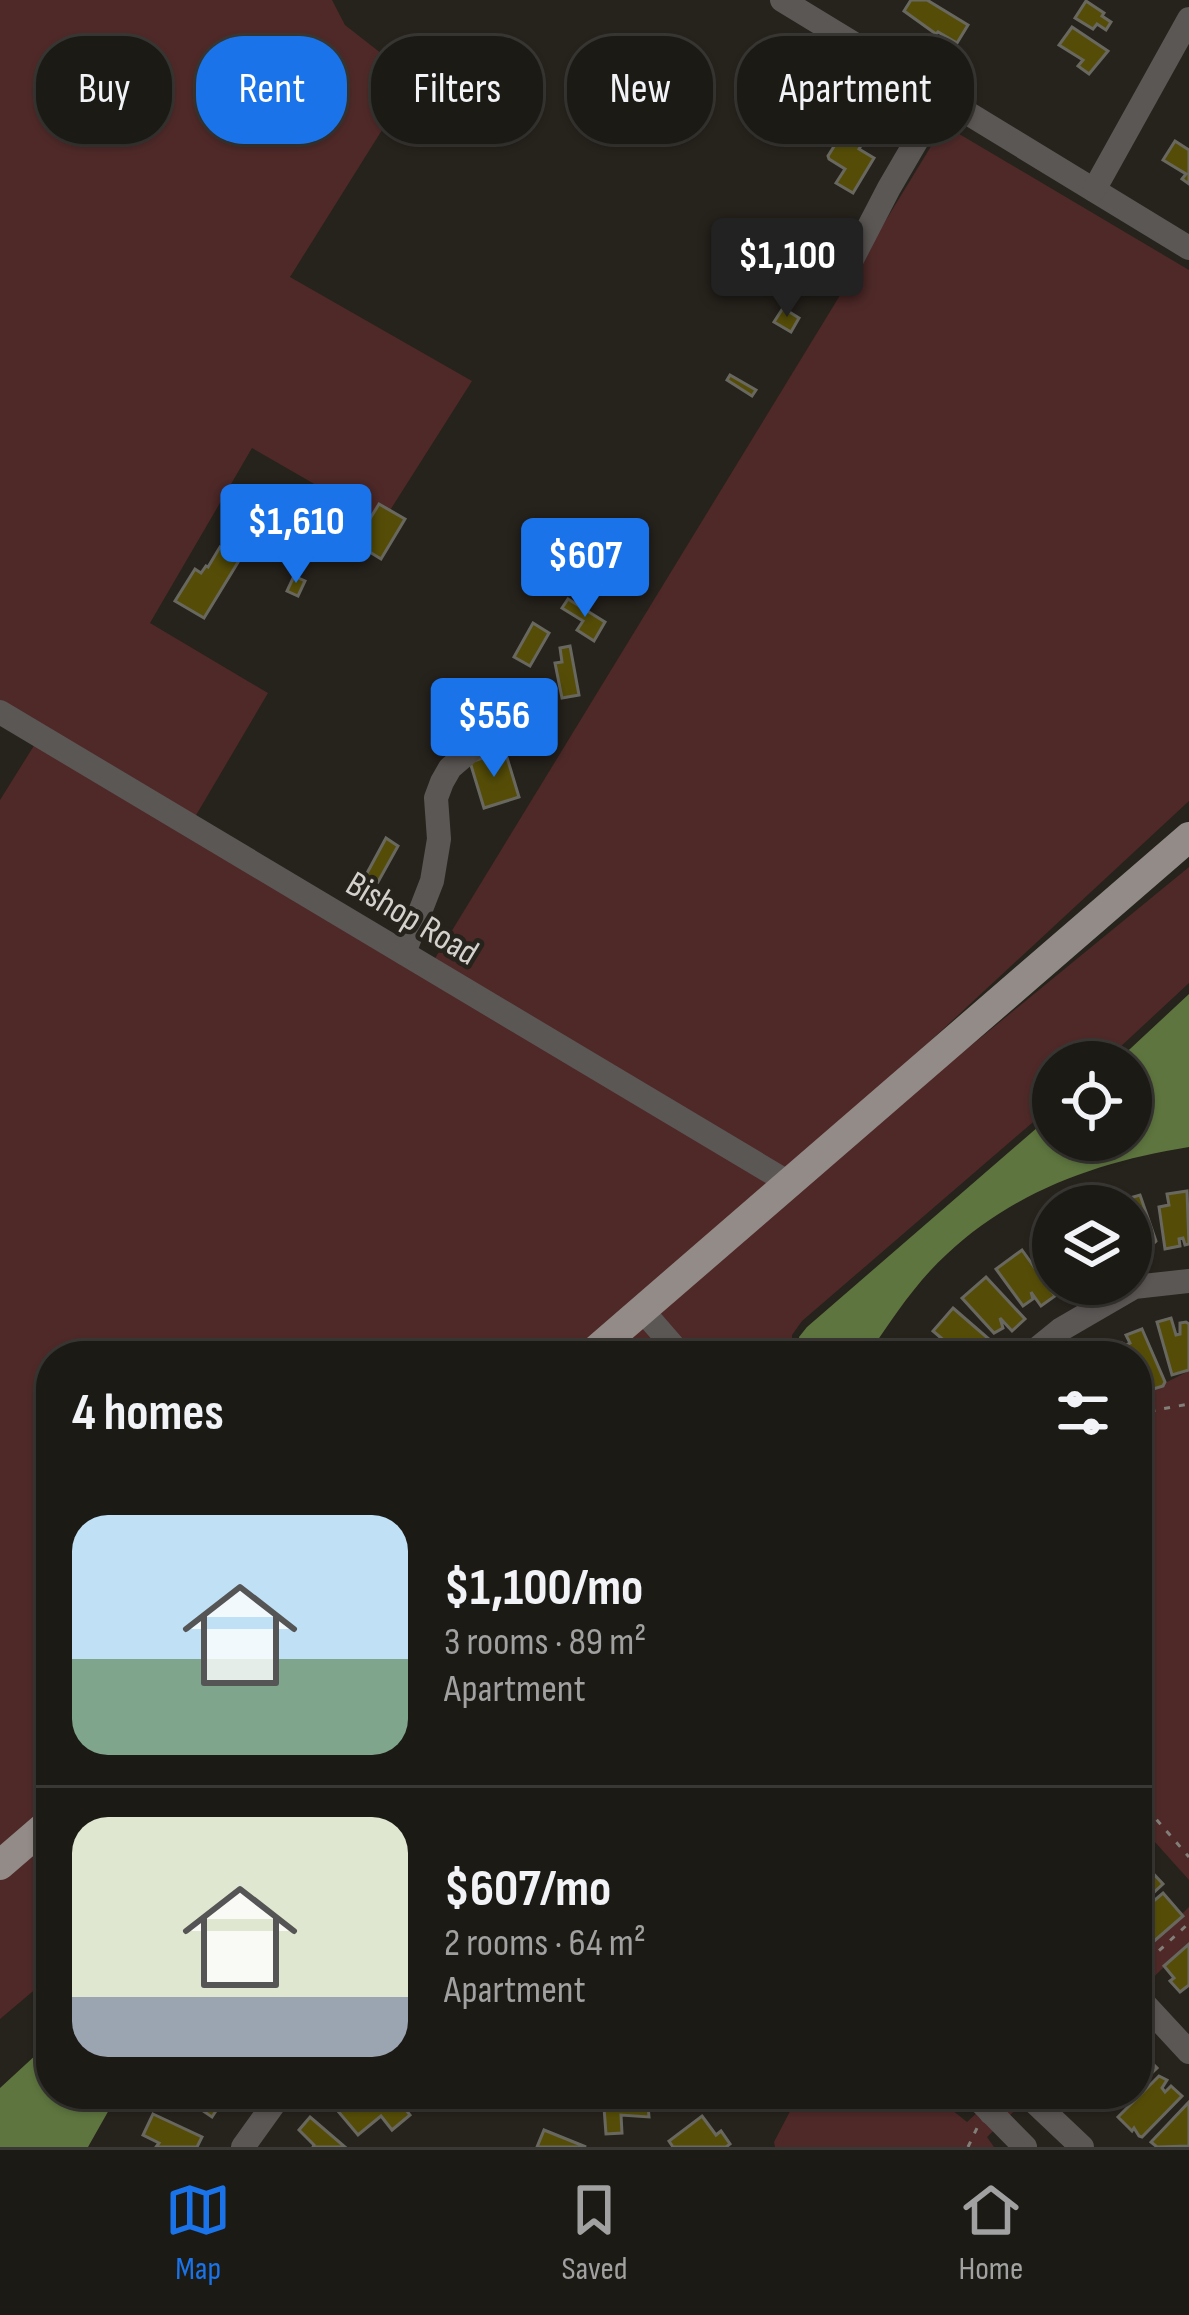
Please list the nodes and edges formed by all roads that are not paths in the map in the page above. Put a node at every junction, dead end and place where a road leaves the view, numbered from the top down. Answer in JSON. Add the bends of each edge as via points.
{"nodes":[{"id":1,"x":782,"y":0,"type":"edge"},
{"id":2,"x":1189,"y":19,"type":"edge"},
{"id":3,"x":841,"y":36,"type":"edge"},
{"id":4,"x":974,"y":117,"type":"edge"},
{"id":5,"x":915,"y":144,"type":"edge"},
{"id":6,"x":1094,"y":190,"type":"junction"},
{"id":7,"x":1189,"y":248,"type":"edge"},
{"id":8,"x":847,"y":269,"type":"dead end"},
{"id":9,"x":0,"y":712,"type":"edge"},
{"id":10,"x":507,"y":719,"type":"dead end"},
{"id":11,"x":1189,"y":837,"type":"edge"},
{"id":12,"x":404,"y":953,"type":"junction"},
{"id":13,"x":789,"y":1183,"type":"junction"},
{"id":14,"x":1189,"y":1281,"type":"edge"},
{"id":15,"x":642,"y":1310,"type":"junction"},
{"id":16,"x":606,"y":1341,"type":"edge"},
{"id":17,"x":669,"y":1341,"type":"edge"},
{"id":18,"x":1046,"y":1341,"type":"edge"},
{"id":19,"x":36,"y":1834,"type":"edge"},
{"id":20,"x":0,"y":1864,"type":"edge"},
{"id":21,"x":1152,"y":2012,"type":"edge"},
{"id":22,"x":1189,"y":2052,"type":"edge"},
{"id":23,"x":270,"y":2109,"type":"edge"},
{"id":24,"x":998,"y":2109,"type":"edge"},
{"id":25,"x":1042,"y":2109,"type":"edge"},
{"id":26,"x":243,"y":2147,"type":"edge"},
{"id":27,"x":1025,"y":2147,"type":"edge"},
{"id":28,"x":1082,"y":2147,"type":"edge"}],
"edges":[{"from":1,"to":3,"type":"street"},
{"from":2,"to":6,"type":"street"},
{"from":4,"to":6,"type":"street"},
{"from":5,"to":8,"type":"street"},
{"from":6,"to":7,"type":"street"},
{"from":9,"to":12,"type":"street","name":"Bishop Road"},
{"from":10,"to":12,"type":"street","via":[[442,782],[432,880]]},
{"from":11,"to":13,"type":"main road"},
{"from":12,"to":13,"type":"street","name":"Bishop Road"},
{"from":13,"to":15,"type":"main road"},
{"from":14,"to":18,"type":"street","via":[[1134,1287]]},
{"from":15,"to":16,"type":"main road"},
{"from":15,"to":17,"type":"street"},
{"from":19,"to":20,"type":"main road"},
{"from":21,"to":22,"type":"street"},
{"from":23,"to":26,"type":"street"},
{"from":24,"to":27,"type":"street"},
{"from":25,"to":28,"type":"street"}]}
